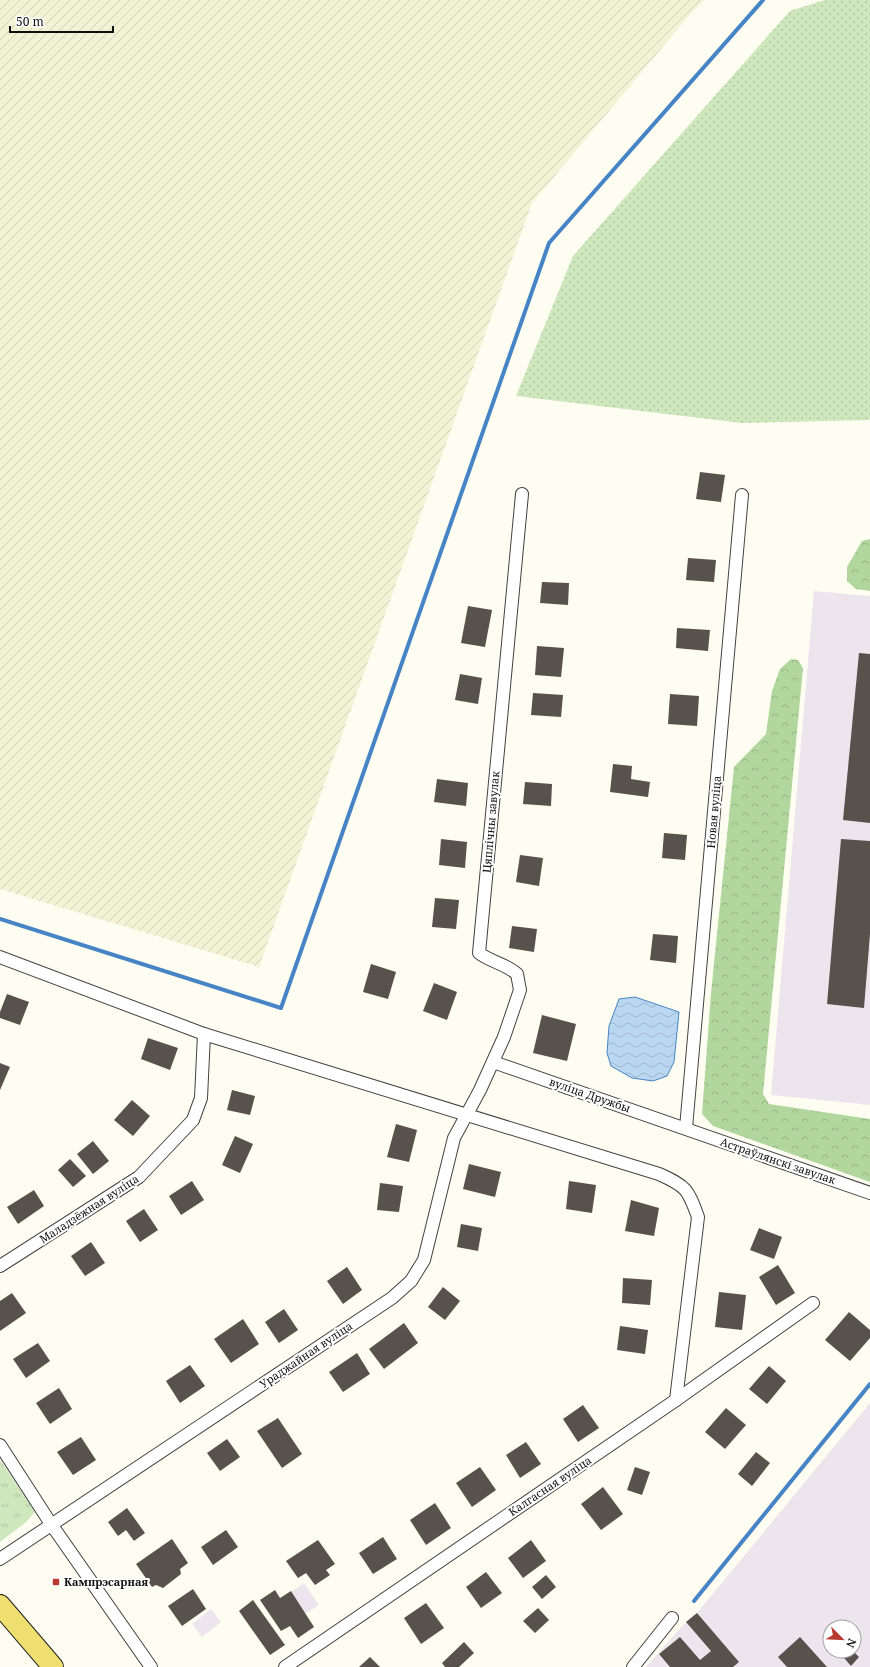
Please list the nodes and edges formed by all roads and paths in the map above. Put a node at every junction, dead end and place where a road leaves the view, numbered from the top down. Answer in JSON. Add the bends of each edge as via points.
{"nodes":[{"id":1,"x":522,"y":494,"type":"dead end"},
{"id":2,"x":742,"y":495,"type":"dead end"},
{"id":3,"x":0,"y":958,"type":"edge"},
{"id":4,"x":204,"y":1034,"type":"junction"},
{"id":5,"x":493,"y":1062,"type":"junction"},
{"id":6,"x":466,"y":1114,"type":"junction"},
{"id":7,"x":686,"y":1128,"type":"junction"},
{"id":8,"x":870,"y":1193,"type":"edge"},
{"id":9,"x":0,"y":1266,"type":"edge"},
{"id":10,"x":813,"y":1303,"type":"dead end"},
{"id":11,"x":676,"y":1400,"type":"junction"},
{"id":12,"x":0,"y":1445,"type":"edge"},
{"id":13,"x":51,"y":1524,"type":"junction"},
{"id":14,"x":0,"y":1559,"type":"edge"},
{"id":15,"x":0,"y":1605,"type":"edge"},
{"id":16,"x":672,"y":1618,"type":"dead end"},
{"id":17,"x":53,"y":1667,"type":"edge"},
{"id":18,"x":151,"y":1667,"type":"edge"},
{"id":19,"x":285,"y":1667,"type":"edge"},
{"id":20,"x":633,"y":1667,"type":"edge"}],
"edges":[{"from":1,"to":5,"type":"street","name":"Цяплічны завулак","via":[[479,953],[517,974],[520,990]]},
{"from":2,"to":7,"type":"street","name":"Новая вуліца"},
{"from":3,"to":4,"type":"street"},
{"from":4,"to":6,"type":"street"},
{"from":4,"to":9,"type":"street","name":"Маладзёжная вуліца","via":[[201,1098],[193,1120],[139,1177]]},
{"from":5,"to":6,"type":"street","name":"Цяплічны завулак"},
{"from":5,"to":7,"type":"street","name":"вуліца Дружбы"},
{"from":6,"to":11,"type":"street","via":[[659,1174],[680,1183],[691,1197],[698,1217]]},
{"from":6,"to":13,"type":"street","name":"Ураджайная вуліца","via":[[454,1138],[424,1260],[411,1281],[392,1298]]},
{"from":7,"to":8,"type":"street","name":"Астраўлянскі завулак"},
{"from":10,"to":11,"type":"street","name":"Калгасная вуліца"},
{"from":11,"to":19,"type":"street","name":"Калгасная вуліца"},
{"from":12,"to":13,"type":"street"},
{"from":13,"to":14,"type":"street","name":"Ураджайная вуліца"},
{"from":13,"to":18,"type":"street"},
{"from":15,"to":17,"type":"main road"},
{"from":16,"to":20,"type":"street"}]}
